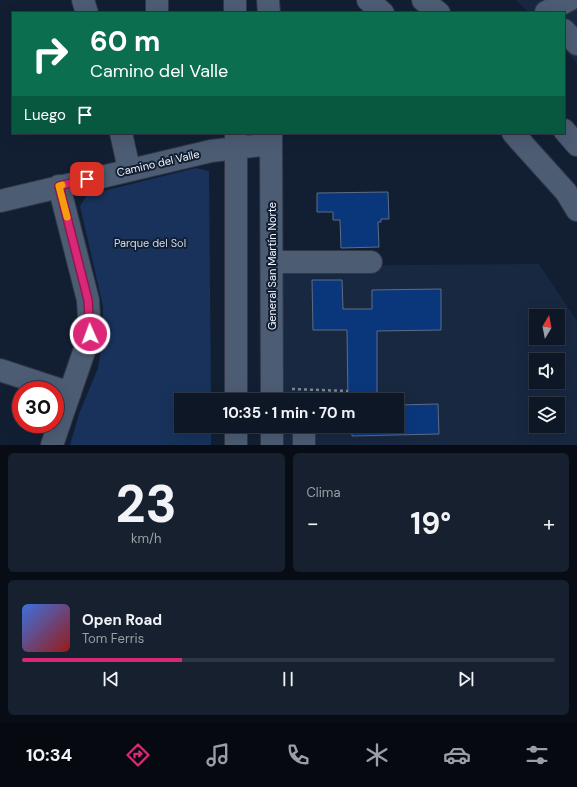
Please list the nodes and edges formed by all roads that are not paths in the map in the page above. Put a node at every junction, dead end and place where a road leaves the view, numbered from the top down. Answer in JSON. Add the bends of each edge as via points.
{"nodes":[{"id":1,"x":84,"y":0,"type":"edge"},
{"id":2,"x":157,"y":0,"type":"edge"},
{"id":3,"x":235,"y":0,"type":"edge"},
{"id":4,"x":268,"y":0,"type":"edge"},
{"id":5,"x":368,"y":0,"type":"edge"},
{"id":6,"x":423,"y":0,"type":"edge"},
{"id":7,"x":569,"y":0,"type":"edge"},
{"id":8,"x":542,"y":8,"type":"edge"},
{"id":9,"x":87,"y":12,"type":"edge"},
{"id":10,"x":157,"y":12,"type":"edge"},
{"id":11,"x":235,"y":12,"type":"edge"},
{"id":12,"x":269,"y":12,"type":"edge"},
{"id":13,"x":381,"y":12,"type":"edge"},
{"id":14,"x":437,"y":12,"type":"edge"},
{"id":15,"x":565,"y":31,"type":"edge"},
{"id":16,"x":577,"y":44,"type":"edge"},
{"id":17,"x":565,"y":131,"type":"edge"},
{"id":18,"x":120,"y":134,"type":"edge"},
{"id":19,"x":514,"y":134,"type":"edge"},
{"id":20,"x":271,"y":139,"type":"edge"},
{"id":21,"x":236,"y":140,"type":"edge"},
{"id":22,"x":577,"y":145,"type":"edge"},
{"id":23,"x":129,"y":169,"type":"junction"},
{"id":24,"x":59,"y":186,"type":"junction"},
{"id":25,"x":0,"y":200,"type":"edge"},
{"id":26,"x":577,"y":210,"type":"edge"},
{"id":27,"x":272,"y":262,"type":"junction"},
{"id":28,"x":371,"y":262,"type":"dead end"},
{"id":29,"x":0,"y":370,"type":"edge"},
{"id":30,"x":70,"y":393,"type":"junction"},
{"id":31,"x":236,"y":393,"type":"edge"},
{"id":32,"x":280,"y":393,"type":"edge"},
{"id":33,"x":236,"y":433,"type":"edge"},
{"id":34,"x":272,"y":433,"type":"edge"},
{"id":35,"x":52,"y":445,"type":"edge"},
{"id":36,"x":236,"y":445,"type":"edge"},
{"id":37,"x":272,"y":445,"type":"edge"}],
"edges":[{"from":1,"to":9,"type":"street"},
{"from":2,"to":10,"type":"street"},
{"from":3,"to":11,"type":"street"},
{"from":4,"to":12,"type":"street"},
{"from":5,"to":13,"type":"street"},
{"from":6,"to":14,"type":"street"},
{"from":7,"to":8,"type":"street"},
{"from":15,"to":16,"type":"street"},
{"from":17,"to":22,"type":"street"},
{"from":18,"to":23,"type":"street"},
{"from":19,"to":26,"type":"street","via":[[566,192]]},
{"from":20,"to":21,"type":"street","name":"Camino del Valle"},
{"from":20,"to":27,"type":"street","name":"General San Martín Norte"},
{"from":21,"to":23,"type":"street","name":"Camino del Valle"},
{"from":21,"to":31,"type":"street"},
{"from":23,"to":24,"type":"street","name":"Camino del Valle"},
{"from":24,"to":25,"type":"street","name":"Camino del Valle"},
{"from":24,"to":30,"type":"street","via":[[88,300],[90,334]]},
{"from":27,"to":28,"type":"street"},
{"from":27,"to":32,"type":"street","name":"General San Martín Norte"},
{"from":29,"to":30,"type":"street"},
{"from":30,"to":35,"type":"street"},
{"from":33,"to":36,"type":"street"},
{"from":34,"to":37,"type":"street"}]}
